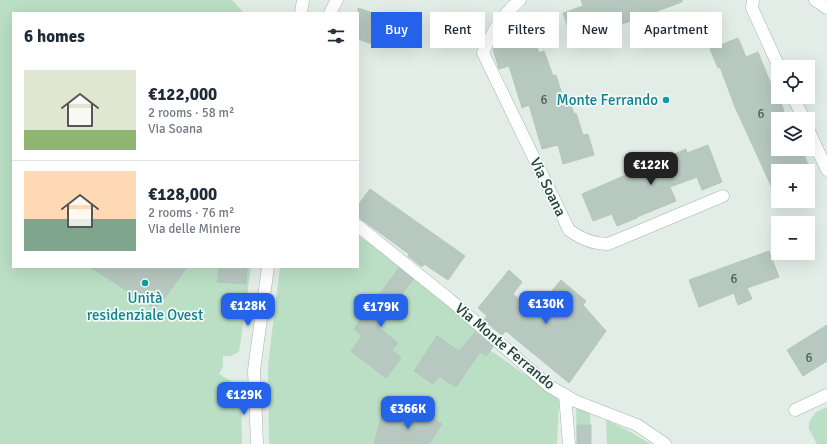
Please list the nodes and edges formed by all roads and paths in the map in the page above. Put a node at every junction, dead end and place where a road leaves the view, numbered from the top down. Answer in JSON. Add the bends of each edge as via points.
{"nodes":[{"id":1,"x":303,"y":0,"type":"edge"},
{"id":2,"x":337,"y":0,"type":"edge"},
{"id":3,"x":520,"y":0,"type":"edge"},
{"id":4,"x":753,"y":0,"type":"edge"},
{"id":5,"x":815,"y":0,"type":"edge"},
{"id":6,"x":827,"y":8,"type":"edge"},
{"id":7,"x":301,"y":12,"type":"edge"},
{"id":8,"x":331,"y":12,"type":"edge"},
{"id":9,"x":776,"y":60,"type":"edge"},
{"id":10,"x":815,"y":144,"type":"edge"},
{"id":11,"x":827,"y":170,"type":"edge"},
{"id":12,"x":723,"y":196,"type":"dead end"},
{"id":13,"x":359,"y":227,"type":"edge"},
{"id":14,"x":268,"y":268,"type":"edge"},
{"id":15,"x":827,"y":395,"type":"edge"},
{"id":16,"x":565,"y":396,"type":"junction"},
{"id":17,"x":795,"y":410,"type":"dead end"},
{"id":18,"x":257,"y":444,"type":"edge"},
{"id":19,"x":569,"y":444,"type":"edge"},
{"id":20,"x":665,"y":444,"type":"edge"}],
"edges":[{"from":1,"to":7,"type":"street"},
{"from":2,"to":8,"type":"street"},
{"from":3,"to":12,"type":"street","name":"Via Soana","via":[[502,19],[483,53],[568,230],[586,240],[608,244]]},
{"from":4,"to":9,"type":"street","via":[[752,8]]},
{"from":5,"to":6,"type":"street"},
{"from":10,"to":11,"type":"street"},
{"from":13,"to":16,"type":"street","name":"Via Monte Ferrando","via":[[449,299],[543,381]]},
{"from":14,"to":18,"type":"street","via":[[254,370]]},
{"from":15,"to":17,"type":"street"},
{"from":16,"to":19,"type":"street"},
{"from":16,"to":20,"type":"street","name":"Via Monte Ferrando","via":[[636,425]]}]}
